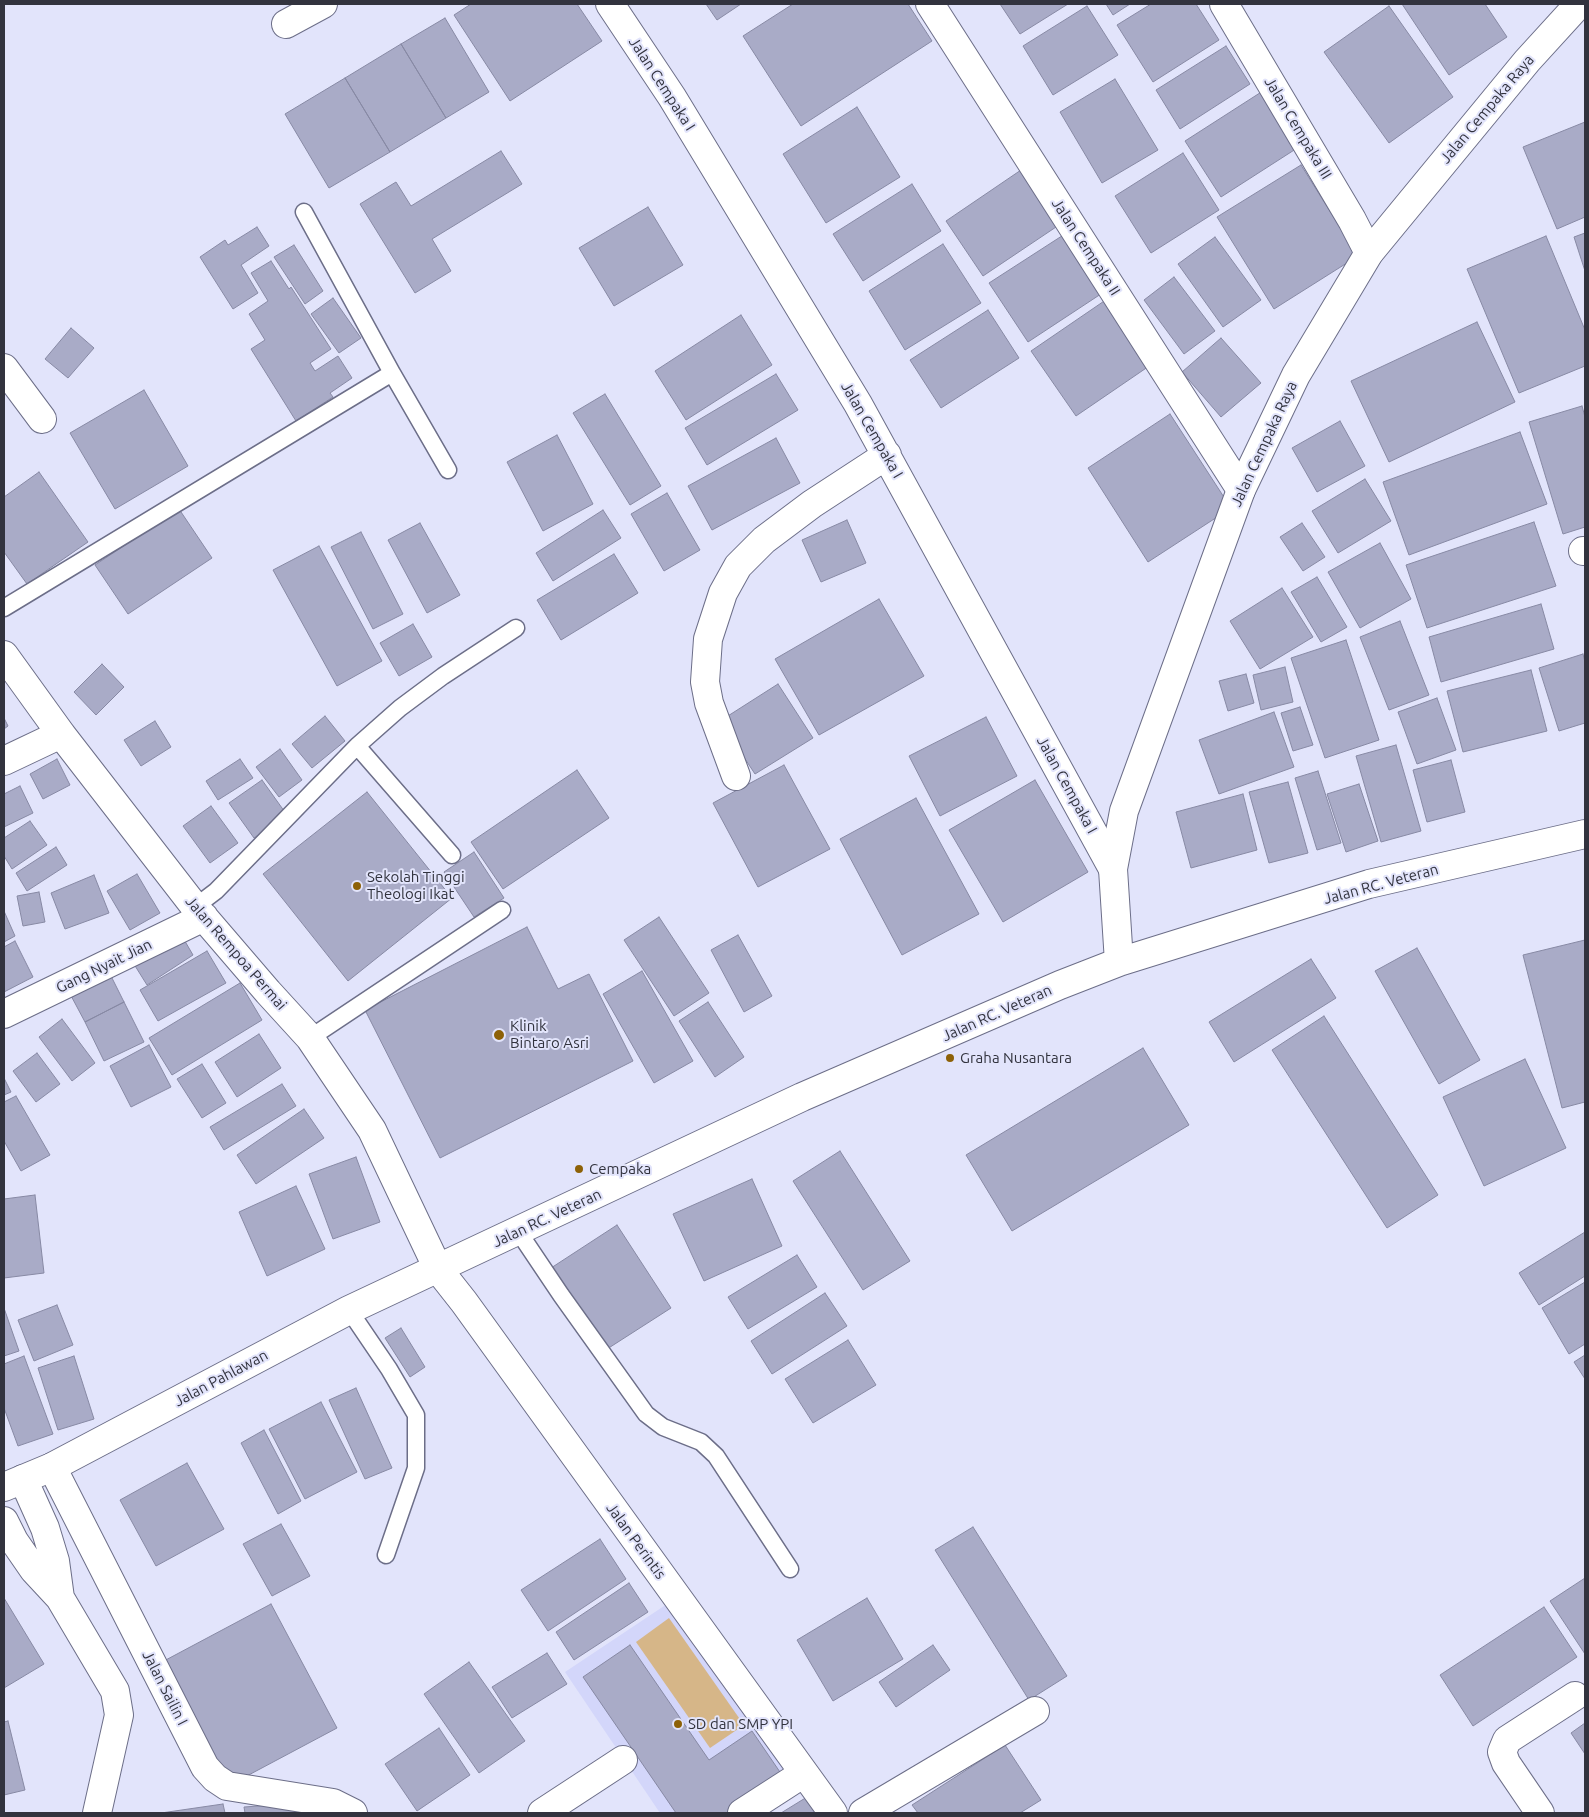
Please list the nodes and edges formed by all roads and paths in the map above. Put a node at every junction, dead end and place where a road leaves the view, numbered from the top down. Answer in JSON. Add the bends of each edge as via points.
{"nodes":[{"id":1,"x":323,"y":4,"type":"edge"},
{"id":2,"x":610,"y":4,"type":"edge"},
{"id":3,"x":930,"y":4,"type":"edge"},
{"id":4,"x":1224,"y":4,"type":"edge"},
{"id":5,"x":1579,"y":4,"type":"edge"},
{"id":6,"x":286,"y":24,"type":"dead end"},
{"id":7,"x":304,"y":212,"type":"dead end"},
{"id":8,"x":1369,"y":253,"type":"junction"},
{"id":9,"x":4,"y":368,"type":"edge"},
{"id":10,"x":392,"y":373,"type":"junction"},
{"id":11,"x":42,"y":419,"type":"dead end"},
{"id":12,"x":887,"y":455,"type":"junction"},
{"id":13,"x":448,"y":470,"type":"dead end"},
{"id":14,"x":1241,"y":490,"type":"junction"},
{"id":15,"x":4,"y":608,"type":"edge"},
{"id":16,"x":516,"y":628,"type":"dead end"},
{"id":17,"x":4,"y":655,"type":"edge"},
{"id":18,"x":62,"y":734,"type":"junction"},
{"id":19,"x":357,"y":746,"type":"junction"},
{"id":20,"x":4,"y":761,"type":"edge"},
{"id":21,"x":736,"y":776,"type":"dead end"},
{"id":22,"x":1585,"y":834,"type":"edge"},
{"id":23,"x":452,"y":855,"type":"dead end"},
{"id":24,"x":1112,"y":869,"type":"junction"},
{"id":25,"x":502,"y":910,"type":"dead end"},
{"id":26,"x":199,"y":912,"type":"junction"},
{"id":27,"x":1119,"y":962,"type":"junction"},
{"id":28,"x":4,"y":1014,"type":"edge"},
{"id":29,"x":310,"y":1038,"type":"junction"},
{"id":30,"x":518,"y":1232,"type":"junction"},
{"id":31,"x":438,"y":1269,"type":"junction"},
{"id":32,"x":349,"y":1310,"type":"junction"},
{"id":33,"x":52,"y":1467,"type":"junction"},
{"id":34,"x":13,"y":1483,"type":"edge"},
{"id":35,"x":4,"y":1520,"type":"edge"},
{"id":36,"x":386,"y":1555,"type":"dead end"},
{"id":37,"x":790,"y":1569,"type":"dead end"},
{"id":38,"x":60,"y":1598,"type":"junction"},
{"id":39,"x":1575,"y":1696,"type":"dead end"},
{"id":40,"x":1035,"y":1711,"type":"dead end"},
{"id":41,"x":623,"y":1760,"type":"dead end"},
{"id":42,"x":804,"y":1773,"type":"junction"},
{"id":43,"x":97,"y":1813,"type":"edge"},
{"id":44,"x":353,"y":1813,"type":"edge"},
{"id":45,"x":542,"y":1813,"type":"edge"},
{"id":46,"x":742,"y":1813,"type":"edge"},
{"id":47,"x":833,"y":1813,"type":"edge"},
{"id":48,"x":863,"y":1813,"type":"edge"},
{"id":49,"x":1540,"y":1813,"type":"edge"}],
"edges":[{"from":1,"to":6,"type":"street"},
{"from":2,"to":12,"type":"street","name":"Jalan Cempaka I","via":[[672,97]]},
{"from":3,"to":14,"type":"street","name":"Jalan Cempaka II"},
{"from":4,"to":8,"type":"street","name":"Jalan Cempaka III"},
{"from":5,"to":8,"type":"street","name":"Jalan Cempaka Raya","via":[[1527,61]]},
{"from":7,"to":10,"type":"lane"},
{"from":8,"to":14,"type":"street","name":"Jalan Cempaka Raya","via":[[1296,375]]},
{"from":9,"to":11,"type":"street"},
{"from":10,"to":13,"type":"lane"},
{"from":10,"to":15,"type":"lane"},
{"from":12,"to":21,"type":"street","via":[[764,540],[738,566],[723,593],[708,639],[705,682],[709,703]]},
{"from":12,"to":24,"type":"street","name":"Jalan Cempaka I"},
{"from":14,"to":24,"type":"street","name":"Jalan Cempaka Raya","via":[[1124,811]]},
{"from":16,"to":19,"type":"lane","via":[[443,676]]},
{"from":17,"to":18,"type":"street","name":"Jalan Rempoa Permai"},
{"from":18,"to":20,"type":"street"},
{"from":18,"to":26,"type":"street","name":"Jalan Rempoa Permai"},
{"from":19,"to":23,"type":"lane"},
{"from":19,"to":26,"type":"lane"},
{"from":22,"to":27,"type":"street","name":"Jalan RC. Veteran","via":[[1369,884]]},
{"from":24,"to":27,"type":"street","name":"Jalan Cempaka Raya"},
{"from":25,"to":29,"type":"lane"},
{"from":26,"to":28,"type":"street","name":"Gang Nyait Jian"},
{"from":26,"to":29,"type":"street","name":"Jalan Rempoa Permai"},
{"from":27,"to":30,"type":"street","name":"Jalan RC. Veteran","via":[[802,1097]]},
{"from":29,"to":31,"type":"street","name":"Jalan Rempoa Permai","via":[[372,1130]]},
{"from":30,"to":31,"type":"street","name":"Jalan RC. Veteran"},
{"from":30,"to":37,"type":"lane","via":[[646,1414],[663,1428],[700,1442],[716,1456]]},
{"from":31,"to":32,"type":"street","name":"Jalan Pahlawan"},
{"from":31,"to":42,"type":"street","name":"Jalan Perintis"},
{"from":32,"to":33,"type":"street","name":"Jalan Pahlawan"},
{"from":32,"to":36,"type":"lane","via":[[416,1415],[416,1468]]},
{"from":33,"to":34,"type":"street","name":"Jalan Pahlawan"},
{"from":33,"to":44,"type":"street","name":"Jalan Sailin I","via":[[205,1767],[227,1786],[334,1803]]},
{"from":34,"to":38,"type":"street","via":[[47,1536],[55,1561]]},
{"from":35,"to":38,"type":"street","via":[[34,1570]]},
{"from":38,"to":43,"type":"street","via":[[118,1700],[119,1715]]},
{"from":39,"to":49,"type":"street","via":[[1507,1740],[1502,1752]]},
{"from":40,"to":48,"type":"street"},
{"from":41,"to":45,"type":"street"},
{"from":42,"to":46,"type":"street"},
{"from":42,"to":47,"type":"street","name":"Jalan Perintis"}]}
